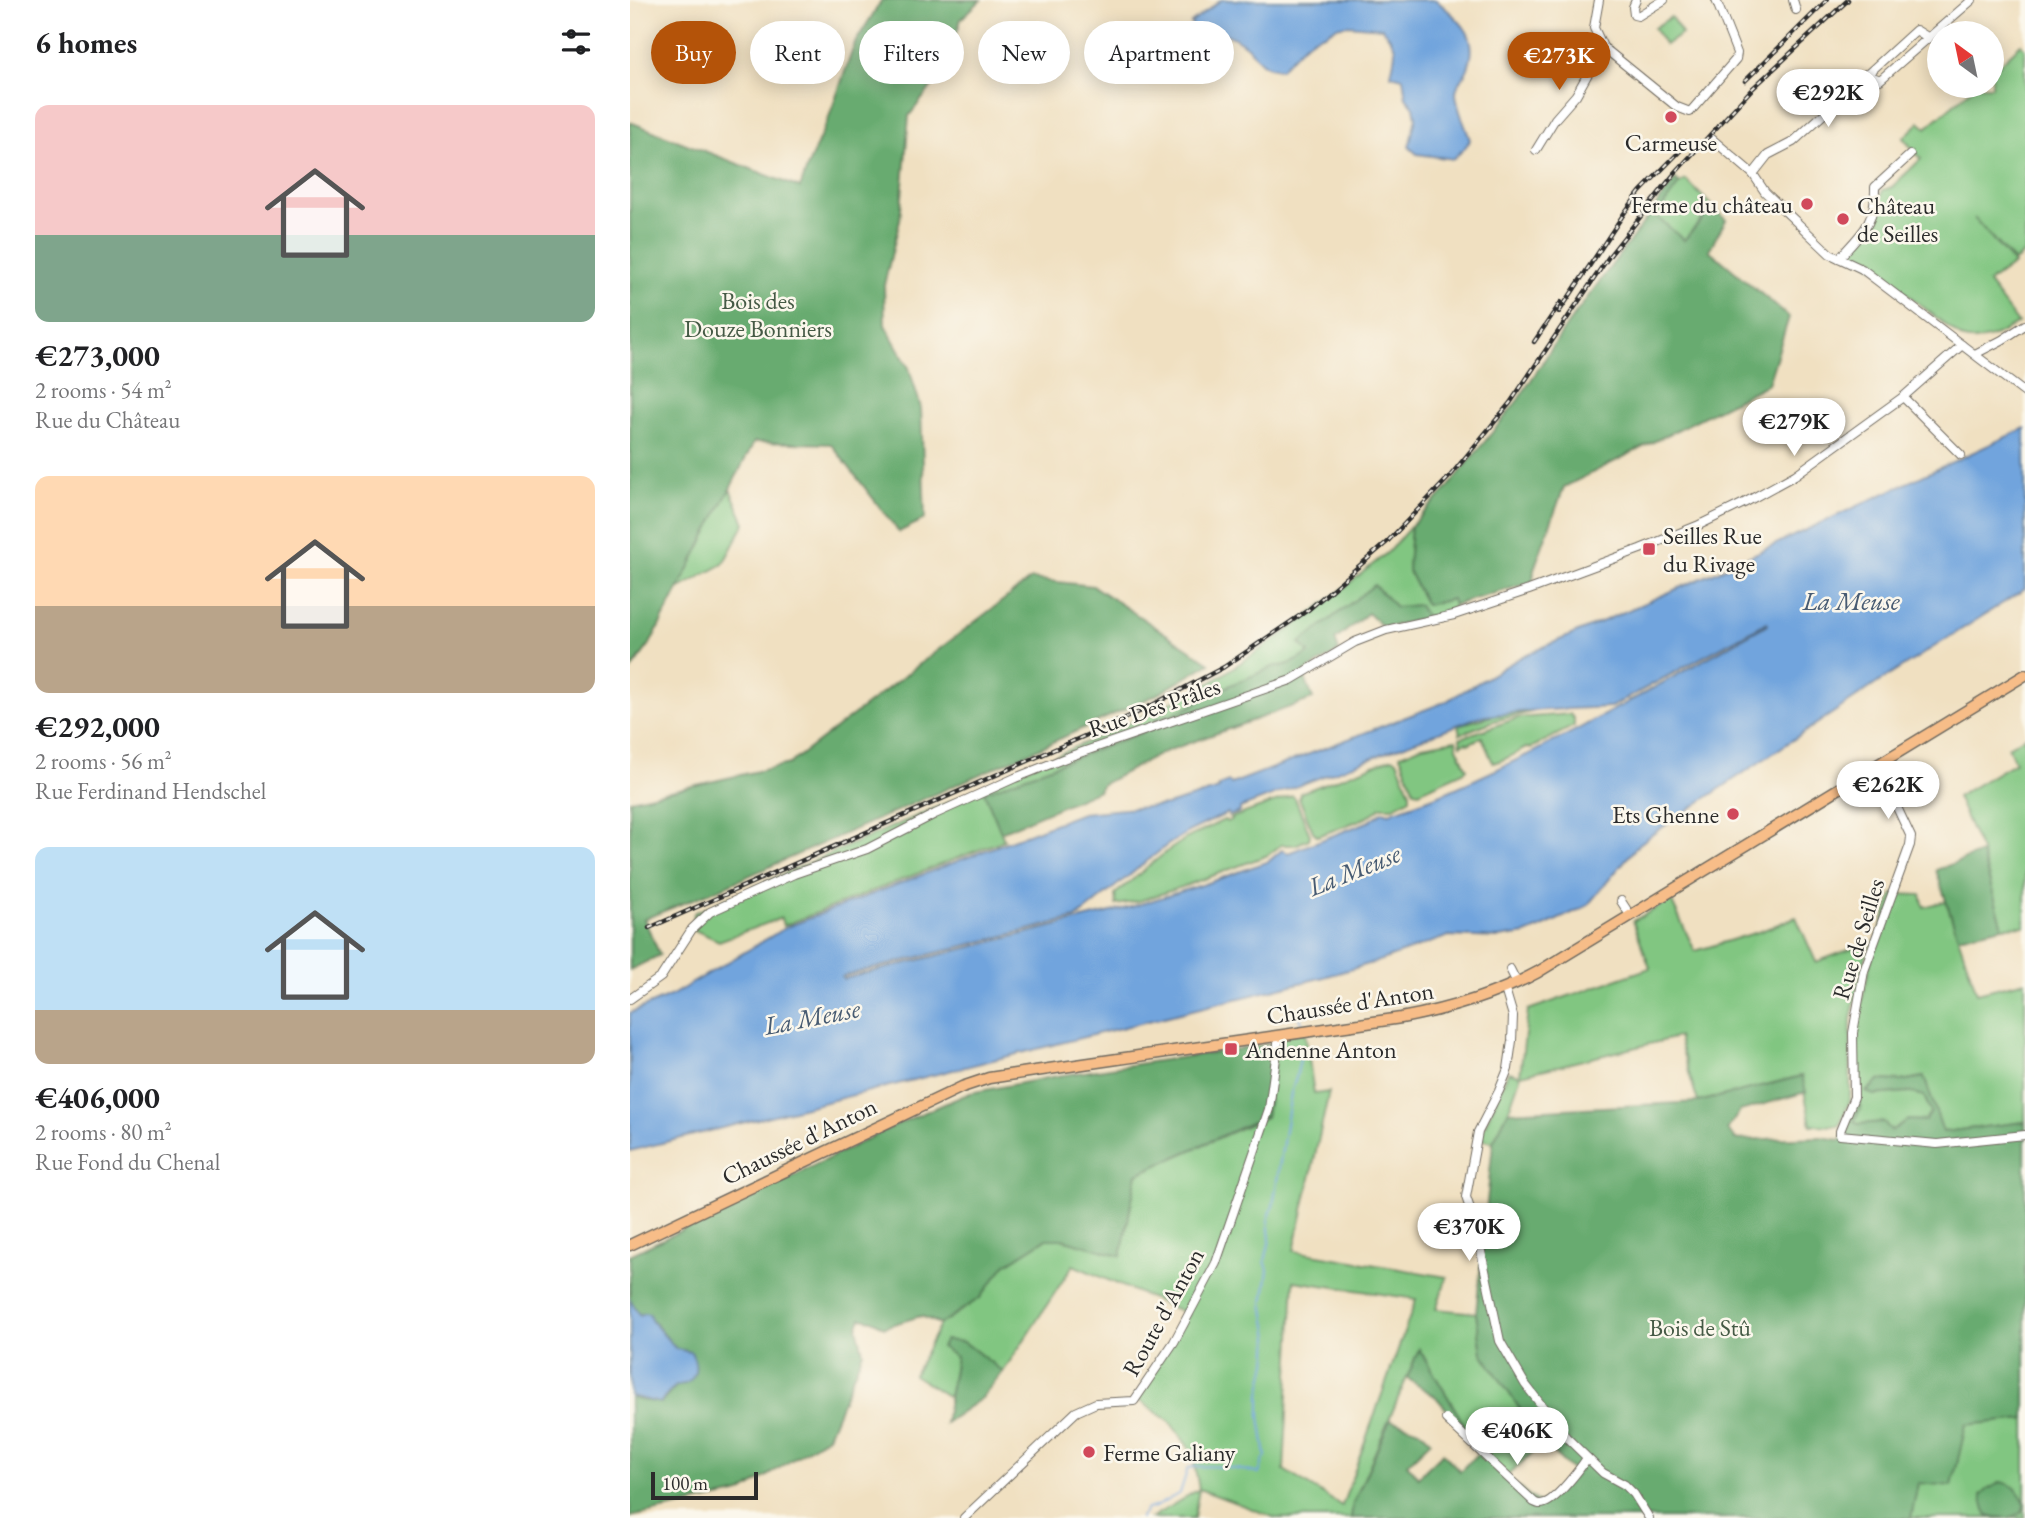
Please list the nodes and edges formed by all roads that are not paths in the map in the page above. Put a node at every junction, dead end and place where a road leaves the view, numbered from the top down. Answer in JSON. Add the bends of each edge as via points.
{"nodes":[{"id":1,"x":1599,"y":0,"type":"edge"},
{"id":2,"x":1636,"y":0,"type":"edge"},
{"id":3,"x":1664,"y":0,"type":"edge"},
{"id":4,"x":1716,"y":0,"type":"edge"},
{"id":5,"x":1793,"y":0,"type":"edge"},
{"id":6,"x":1972,"y":0,"type":"edge"},
{"id":7,"x":1796,"y":10,"type":"dead end"},
{"id":8,"x":1948,"y":21,"type":"edge"},
{"id":9,"x":1927,"y":37,"type":"edge"},
{"id":10,"x":1927,"y":40,"type":"edge"},
{"id":11,"x":1603,"y":47,"type":"junction"},
{"id":12,"x":1866,"y":74,"type":"junction"},
{"id":13,"x":1712,"y":139,"type":"dead end"},
{"id":14,"x":1536,"y":150,"type":"dead end"},
{"id":15,"x":1910,"y":155,"type":"dead end"},
{"id":16,"x":1753,"y":174,"type":"junction"},
{"id":17,"x":1839,"y":258,"type":"junction"},
{"id":18,"x":2025,"y":325,"type":"edge"},
{"id":19,"x":1962,"y":345,"type":"junction"},
{"id":20,"x":1975,"y":354,"type":"junction"},
{"id":21,"x":2025,"y":393,"type":"edge"},
{"id":22,"x":1903,"y":397,"type":"junction"},
{"id":23,"x":1961,"y":455,"type":"dead end"},
{"id":24,"x":2025,"y":675,"type":"edge"},
{"id":25,"x":1877,"y":765,"type":"junction"},
{"id":26,"x":1621,"y":901,"type":"dead end"},
{"id":27,"x":1630,"y":915,"type":"junction"},
{"id":28,"x":1510,"y":970,"type":"dead end"},
{"id":29,"x":1517,"y":983,"type":"junction"},
{"id":30,"x":1505,"y":989,"type":"junction"},
{"id":31,"x":630,"y":999,"type":"edge"},
{"id":32,"x":1279,"y":1036,"type":"junction"},
{"id":33,"x":2025,"y":1135,"type":"edge"},
{"id":34,"x":630,"y":1245,"type":"edge"},
{"id":35,"x":1446,"y":1419,"type":"dead end"},
{"id":36,"x":1587,"y":1458,"type":"junction"},
{"id":37,"x":964,"y":1518,"type":"edge"},
{"id":38,"x":1649,"y":1518,"type":"edge"}],
"edges":[{"from":1,"to":11,"type":"street","via":[[1594,28]]},
{"from":2,"to":3,"type":"street","via":[[1633,11],[1638,16]]},
{"from":4,"to":11,"type":"street","via":[[1736,59],[1690,112],[1677,107]]},
{"from":5,"to":7,"type":"street"},
{"from":6,"to":8,"type":"street"},
{"from":9,"to":12,"type":"street","via":[[1916,30]]},
{"from":10,"to":12,"type":"street","via":[[1880,80]]},
{"from":11,"to":14,"type":"street","via":[[1576,95]]},
{"from":12,"to":16,"type":"street","via":[[1793,142],[1768,155]]},
{"from":13,"to":16,"type":"street"},
{"from":15,"to":17,"type":"street","via":[[1875,187],[1874,213]]},
{"from":16,"to":17,"type":"street","via":[[1766,192]]},
{"from":17,"to":19,"type":"street","via":[[1862,269]]},
{"from":18,"to":20,"type":"street"},
{"from":19,"to":20,"type":"street"},
{"from":19,"to":22,"type":"street","name":"Rue Des Prâles"},
{"from":20,"to":21,"type":"street"},
{"from":22,"to":23,"type":"street"},
{"from":22,"to":31,"type":"street","name":"Rue Des Prâles","via":[[1795,475],[1697,526],[1454,615],[1355,642],[1291,680],[1015,778],[867,849],[794,874],[710,912],[692,929],[661,977]]},
{"from":24,"to":25,"type":"main road","name":"Chaussée d'Anton"},
{"from":25,"to":27,"type":"main road","name":"Chaussée d'Anton"},
{"from":25,"to":33,"type":"street","name":"Rue de Seilles","via":[[1911,836],[1864,971],[1853,1033],[1854,1097],[1840,1135],[1937,1144]]},
{"from":26,"to":27,"type":"street"},
{"from":27,"to":29,"type":"main road","name":"Chaussée d'Anton"},
{"from":28,"to":29,"type":"street"},
{"from":29,"to":30,"type":"main road","name":"Chaussée d'Anton"},
{"from":30,"to":32,"type":"main road","name":"Chaussée d'Anton","via":[[1440,1011]]},
{"from":30,"to":36,"type":"street","via":[[1513,1016],[1508,1069],[1478,1132],[1466,1197],[1500,1340],[1525,1384]]},
{"from":32,"to":34,"type":"main road","name":"Chaussée d'Anton","via":[[980,1081]]},
{"from":32,"to":37,"type":"street","name":"Route d'Anton","via":[[1269,1109],[1251,1166],[1216,1263],[1174,1342],[1134,1401],[1096,1403],[1076,1412]]},
{"from":35,"to":36,"type":"street","via":[[1540,1504],[1550,1500]]},
{"from":36,"to":38,"type":"street","via":[[1625,1485]]}]}
